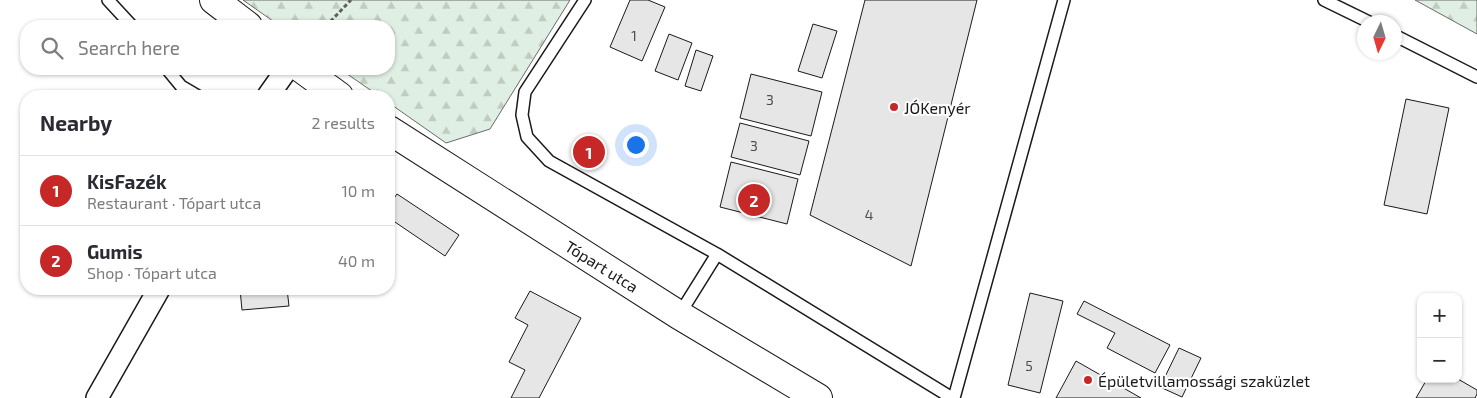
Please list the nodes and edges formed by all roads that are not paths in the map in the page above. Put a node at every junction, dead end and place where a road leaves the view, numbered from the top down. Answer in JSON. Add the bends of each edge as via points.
{"nodes":[{"id":1,"x":108,"y":0,"type":"edge"},
{"id":2,"x":214,"y":0,"type":"edge"},
{"id":3,"x":585,"y":0,"type":"edge"},
{"id":4,"x":1064,"y":0,"type":"edge"},
{"id":5,"x":1324,"y":0,"type":"edge"},
{"id":6,"x":1357,"y":16,"type":"edge"},
{"id":7,"x":126,"y":20,"type":"edge"},
{"id":8,"x":240,"y":20,"type":"edge"},
{"id":9,"x":1402,"y":39,"type":"edge"},
{"id":10,"x":172,"y":75,"type":"edge"},
{"id":11,"x":283,"y":75,"type":"edge"},
{"id":12,"x":310,"y":75,"type":"edge"},
{"id":13,"x":1477,"y":77,"type":"edge"},
{"id":14,"x":188,"y":90,"type":"edge"},
{"id":15,"x":272,"y":90,"type":"edge"},
{"id":16,"x":332,"y":90,"type":"edge"},
{"id":17,"x":395,"y":134,"type":"edge"},
{"id":18,"x":717,"y":254,"type":"junction"},
{"id":19,"x":156,"y":295,"type":"edge"},
{"id":20,"x":679,"y":315,"type":"junction"},
{"id":21,"x":97,"y":398,"type":"edge"},
{"id":22,"x":818,"y":398,"type":"edge"},
{"id":23,"x":953,"y":398,"type":"edge"}],
"edges":[{"from":1,"to":7,"type":"lane"},
{"from":2,"to":8,"type":"main road"},
{"from":3,"to":18,"type":"lane","via":[[525,92],[522,115],[527,137],[549,161]]},
{"from":4,"to":23,"type":"lane"},
{"from":5,"to":6,"type":"lane"},
{"from":9,"to":13,"type":"lane"},
{"from":10,"to":14,"type":"lane"},
{"from":11,"to":15,"type":"street"},
{"from":12,"to":16,"type":"main road"},
{"from":17,"to":20,"type":"main road","name":"Tópart utca"},
{"from":18,"to":20,"type":"lane"},
{"from":18,"to":23,"type":"lane"},
{"from":19,"to":21,"type":"street"},
{"from":20,"to":22,"type":"main road","name":"Tópart utca"}]}
